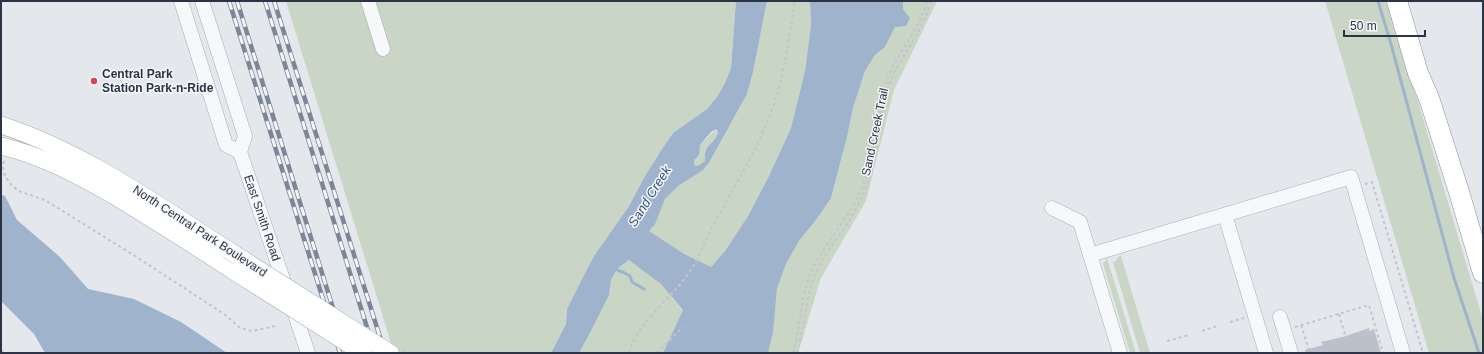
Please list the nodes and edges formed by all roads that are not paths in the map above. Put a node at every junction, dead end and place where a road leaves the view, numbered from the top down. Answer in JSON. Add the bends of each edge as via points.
{"nodes":[{"id":1,"x":181,"y":1,"type":"edge"},
{"id":2,"x":202,"y":1,"type":"edge"},
{"id":3,"x":368,"y":1,"type":"edge"},
{"id":4,"x":1397,"y":1,"type":"edge"},
{"id":5,"x":1411,"y":1,"type":"edge"},
{"id":6,"x":383,"y":49,"type":"dead end"},
{"id":7,"x":1429,"y":98,"type":"junction"},
{"id":8,"x":1,"y":125,"type":"edge"},
{"id":9,"x":3,"y":152,"type":"edge"},
{"id":10,"x":240,"y":152,"type":"junction"},
{"id":11,"x":1052,"y":208,"type":"dead end"},
{"id":12,"x":1225,"y":215,"type":"junction"},
{"id":13,"x":1090,"y":255,"type":"junction"},
{"id":14,"x":1483,"y":273,"type":"edge"},
{"id":15,"x":1280,"y":317,"type":"dead end"},
{"id":16,"x":308,"y":353,"type":"edge"},
{"id":17,"x":363,"y":353,"type":"edge"},
{"id":18,"x":390,"y":353,"type":"edge"},
{"id":19,"x":1120,"y":353,"type":"edge"},
{"id":20,"x":1266,"y":353,"type":"edge"},
{"id":21,"x":1291,"y":353,"type":"edge"},
{"id":22,"x":1403,"y":353,"type":"edge"}],
"edges":[{"from":1,"to":10,"type":"street","via":[[226,145]]},
{"from":2,"to":10,"type":"street","via":[[245,136]]},
{"from":3,"to":6,"type":"street"},
{"from":4,"to":7,"type":"highway","via":[[1418,73]]},
{"from":5,"to":7,"type":"highway"},
{"from":7,"to":14,"type":"highway"},
{"from":8,"to":18,"type":"main road","name":"North Central Park Boulevard","bridge":true,"via":[[71,153],[115,177]]},
{"from":9,"to":17,"type":"main road","name":"North Central Park Boulevard","bridge":true,"via":[[42,158],[82,177],[161,223]]},
{"from":10,"to":16,"type":"street","name":"East Smith Road"},
{"from":11,"to":13,"type":"street","via":[[1080,222]]},
{"from":12,"to":13,"type":"street"},
{"from":12,"to":20,"type":"street"},
{"from":12,"to":22,"type":"street","via":[[1351,177]]},
{"from":13,"to":19,"type":"street"},
{"from":15,"to":21,"type":"street"}]}
